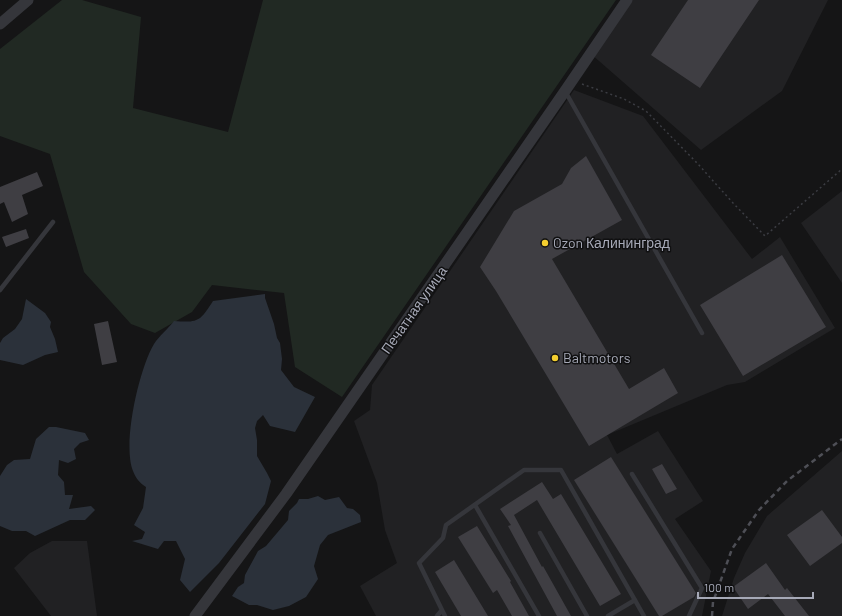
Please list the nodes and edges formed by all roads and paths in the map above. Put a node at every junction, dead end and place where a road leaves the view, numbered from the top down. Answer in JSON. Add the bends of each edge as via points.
{"nodes":[{"id":1,"x":28,"y":0,"type":"edge"},
{"id":2,"x":627,"y":0,"type":"edge"},
{"id":3,"x":0,"y":24,"type":"edge"},
{"id":4,"x":573,"y":80,"type":"junction"},
{"id":5,"x":565,"y":91,"type":"junction"},
{"id":6,"x":842,"y":169,"type":"edge"},
{"id":7,"x":53,"y":222,"type":"dead end"},
{"id":8,"x":0,"y":290,"type":"edge"},
{"id":9,"x":702,"y":333,"type":"dead end"},
{"id":10,"x":632,"y":474,"type":"dead end"},
{"id":11,"x":475,"y":505,"type":"junction"},
{"id":12,"x":540,"y":533,"type":"dead end"},
{"id":13,"x":635,"y":600,"type":"junction"},
{"id":14,"x":442,"y":610,"type":"junction"},
{"id":15,"x":195,"y":616,"type":"edge"},
{"id":16,"x":437,"y":616,"type":"edge"},
{"id":17,"x":445,"y":616,"type":"edge"},
{"id":18,"x":539,"y":616,"type":"edge"},
{"id":19,"x":586,"y":616,"type":"edge"},
{"id":20,"x":608,"y":616,"type":"edge"},
{"id":21,"x":644,"y":616,"type":"edge"},
{"id":22,"x":689,"y":616,"type":"edge"}],
"edges":[{"from":1,"to":3,"type":"street"},
{"from":2,"to":4,"type":"street","name":"Печатная улица"},
{"from":4,"to":5,"type":"street","name":"Печатная улица"},
{"from":4,"to":6,"type":"path","via":[[646,110],[765,236]]},
{"from":5,"to":9,"type":"lane"},
{"from":5,"to":15,"type":"street","name":"Печатная улица","via":[[286,494]]},
{"from":7,"to":8,"type":"lane"},
{"from":10,"to":22,"type":"lane","via":[[702,588]]},
{"from":11,"to":13,"type":"lane","via":[[524,470],[561,470]]},
{"from":11,"to":14,"type":"lane","via":[[446,525],[443,538],[419,563]]},
{"from":11,"to":18,"type":"lane"},
{"from":12,"to":19,"type":"lane"},
{"from":13,"to":20,"type":"lane"},
{"from":13,"to":21,"type":"lane"},
{"from":14,"to":16,"type":"lane"},
{"from":14,"to":17,"type":"lane"}]}
